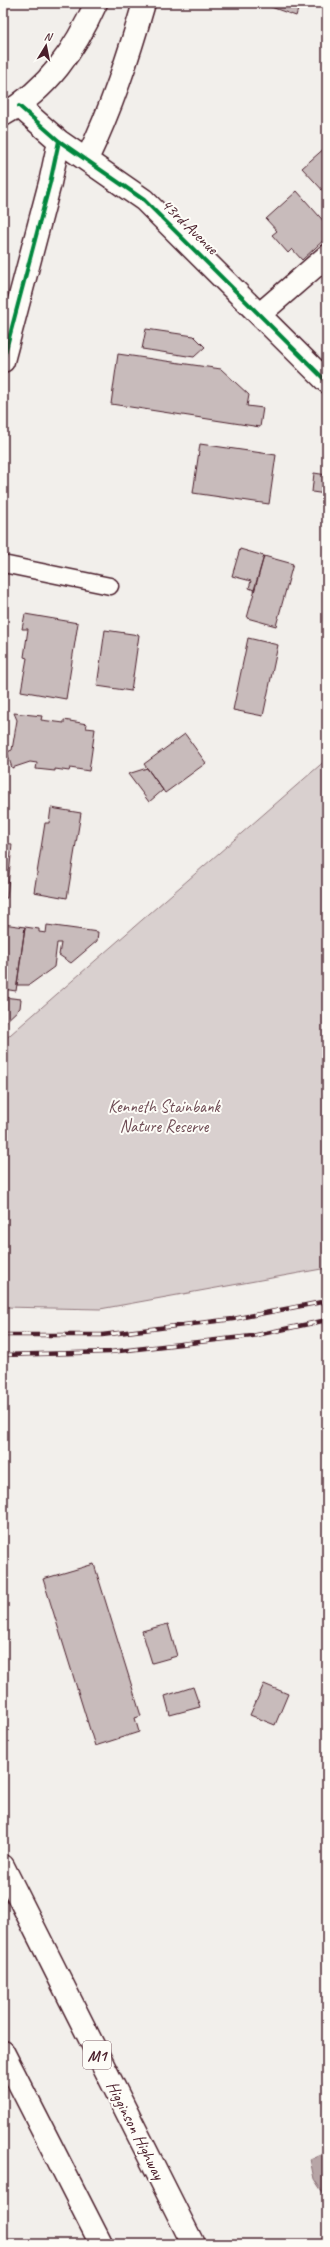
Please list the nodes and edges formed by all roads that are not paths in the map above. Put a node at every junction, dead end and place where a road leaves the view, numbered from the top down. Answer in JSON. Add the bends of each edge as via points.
{"nodes":[{"id":1,"x":96,"y":3,"type":"edge"},
{"id":2,"x":144,"y":3,"type":"edge"},
{"id":3,"x":11,"y":111,"type":"edge"},
{"id":4,"x":58,"y":141,"type":"junction"},
{"id":5,"x":87,"y":159,"type":"junction"},
{"id":6,"x":327,"y":256,"type":"edge"},
{"id":7,"x":260,"y":314,"type":"junction"},
{"id":8,"x":3,"y":361,"type":"edge"},
{"id":9,"x":327,"y":382,"type":"edge"},
{"id":10,"x":3,"y":564,"type":"edge"},
{"id":11,"x":110,"y":586,"type":"dead end"},
{"id":12,"x":3,"y":1866,"type":"edge"},
{"id":13,"x":3,"y":2052,"type":"edge"},
{"id":14,"x":101,"y":2244,"type":"edge"},
{"id":15,"x":193,"y":2244,"type":"edge"}],
"edges":[{"from":1,"to":3,"type":"main road","via":[[63,64],[43,86]]},
{"from":2,"to":5,"type":"main road","via":[[121,82]]},
{"from":3,"to":4,"type":"main road","name":"43rd Avenue"},
{"from":4,"to":5,"type":"main road","name":"43rd Avenue"},
{"from":4,"to":8,"type":"main road","via":[[50,183]]},
{"from":5,"to":7,"type":"main road","name":"43rd Avenue","via":[[144,200]]},
{"from":6,"to":7,"type":"main road"},
{"from":7,"to":9,"type":"main road","name":"43rd Avenue"},
{"from":10,"to":11,"type":"lane"},
{"from":12,"to":15,"type":"main road","name":"Higginson Highway","number":"M1"},
{"from":13,"to":14,"type":"main road"}]}
